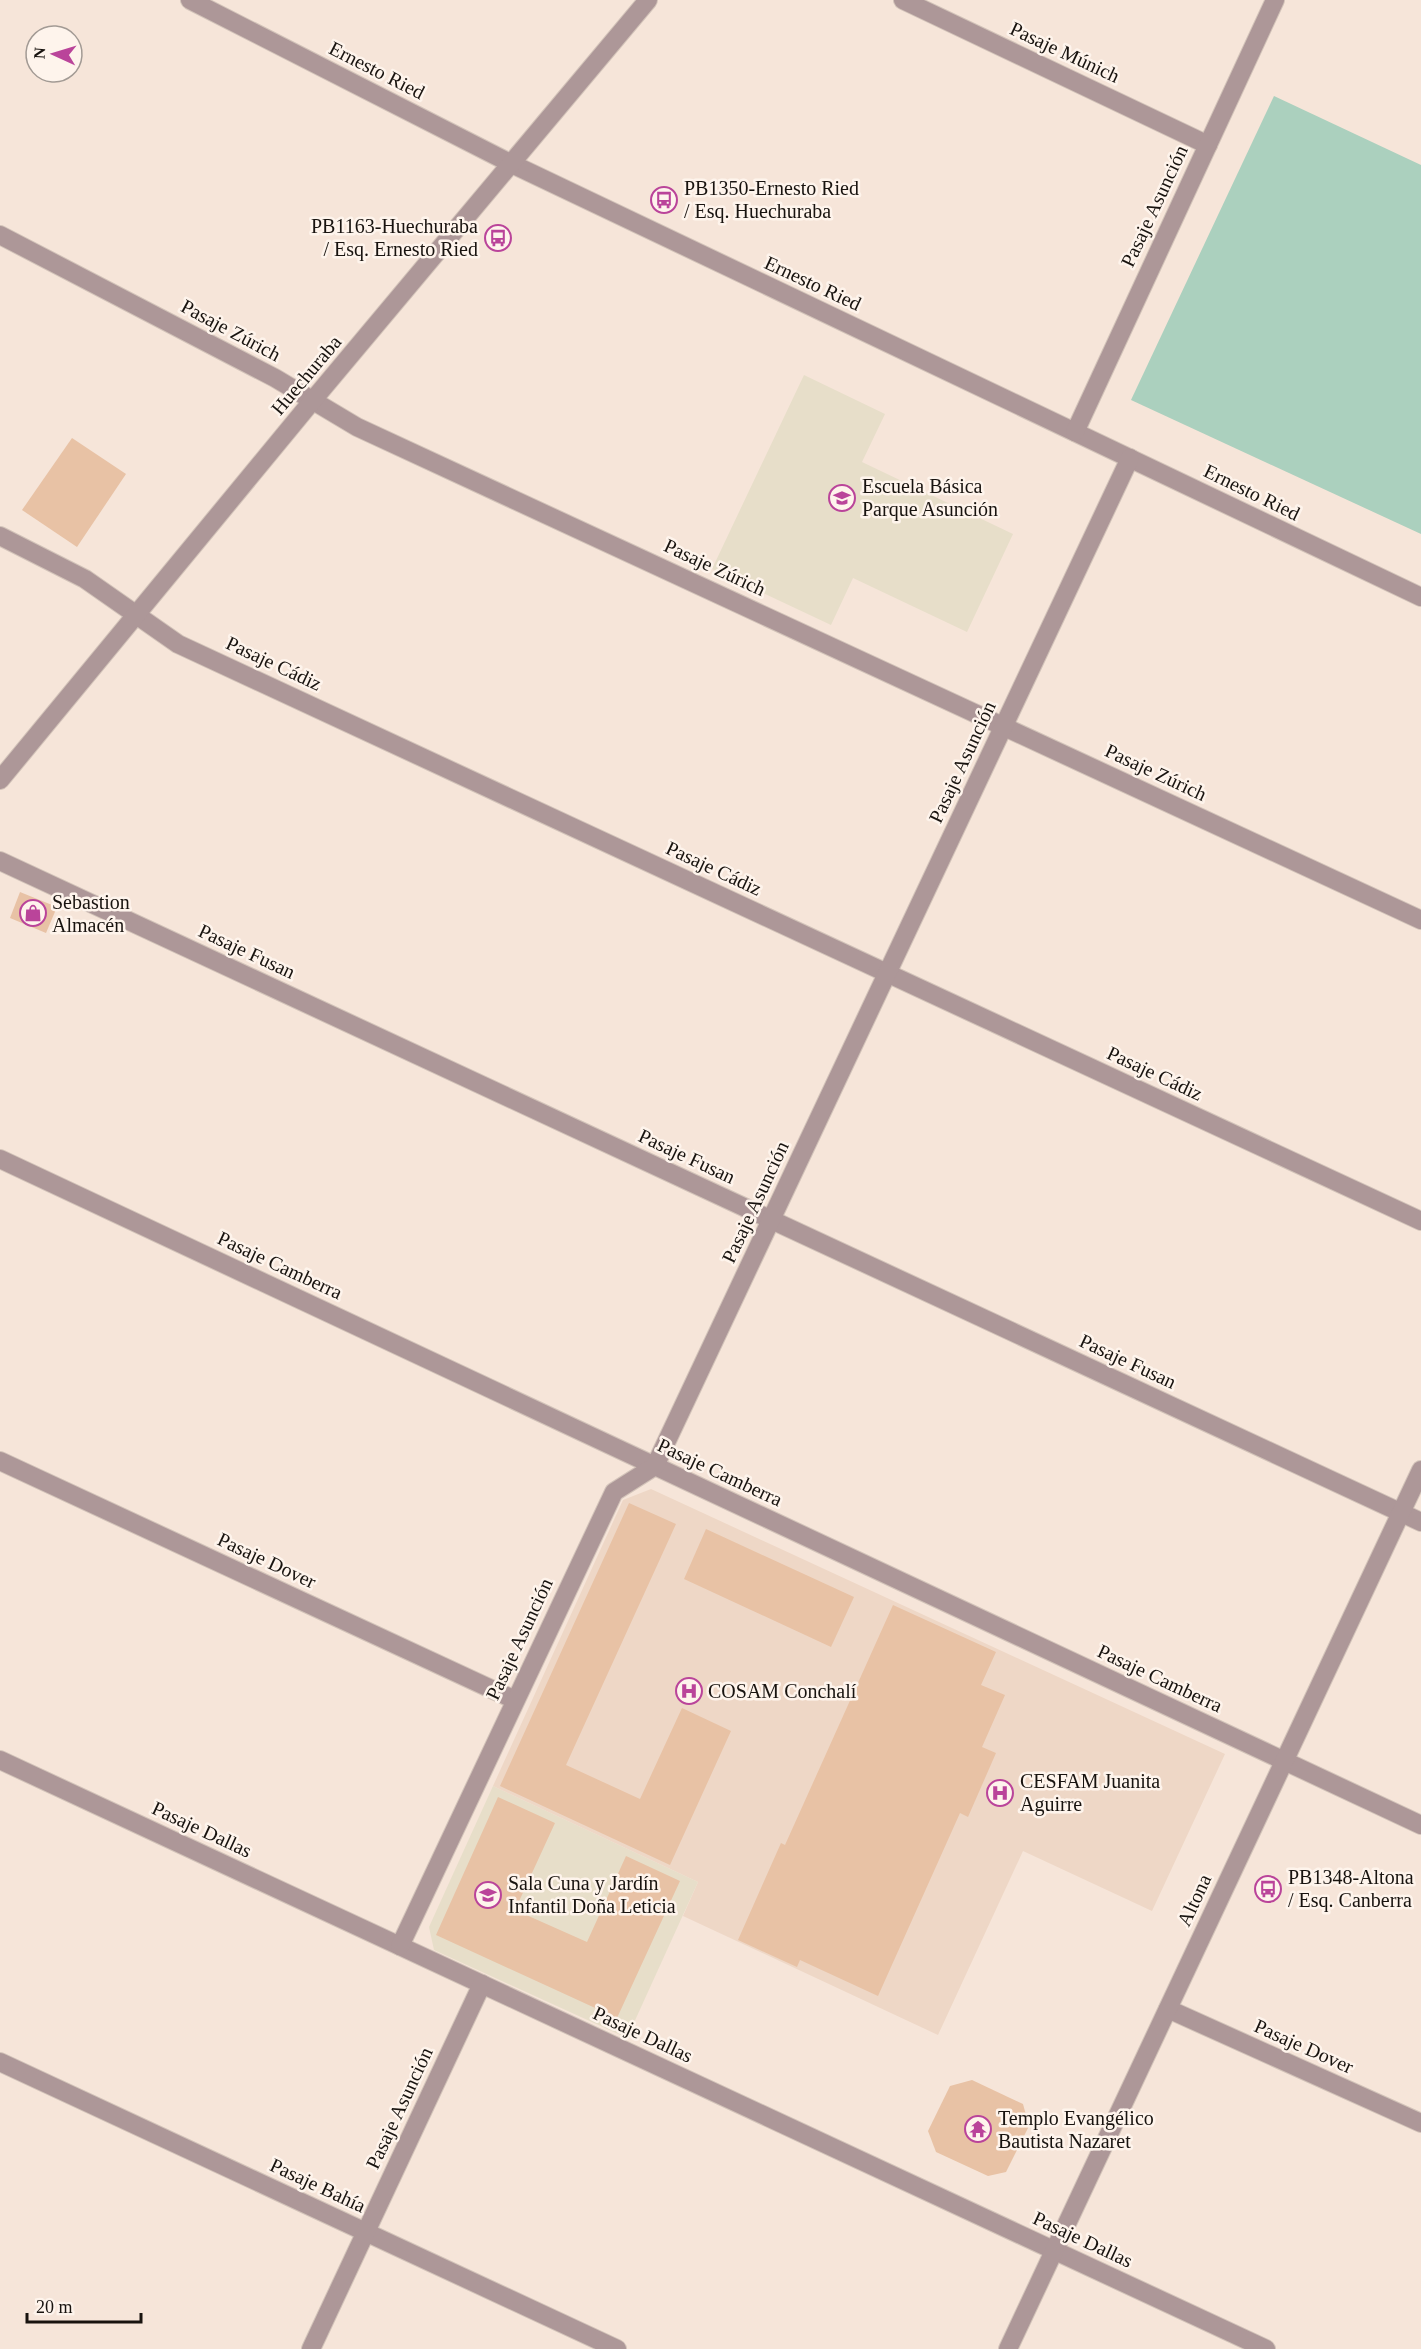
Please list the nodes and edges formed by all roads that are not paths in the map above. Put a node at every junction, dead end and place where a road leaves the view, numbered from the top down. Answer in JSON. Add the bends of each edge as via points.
{"nodes":[{"id":1,"x":190,"y":0,"type":"edge"},
{"id":2,"x":648,"y":0,"type":"edge"},
{"id":3,"x":903,"y":0,"type":"edge"},
{"id":4,"x":1275,"y":0,"type":"edge"},
{"id":5,"x":1208,"y":145,"type":"junction"},
{"id":6,"x":512,"y":164,"type":"junction"},
{"id":7,"x":0,"y":236,"type":"edge"},
{"id":8,"x":313,"y":400,"type":"junction"},
{"id":9,"x":1075,"y":432,"type":"junction"},
{"id":10,"x":1130,"y":458,"type":"junction"},
{"id":11,"x":0,"y":536,"type":"edge"},
{"id":12,"x":1421,"y":597,"type":"edge"},
{"id":13,"x":137,"y":615,"type":"junction"},
{"id":14,"x":1004,"y":726,"type":"junction"},
{"id":15,"x":0,"y":780,"type":"edge"},
{"id":16,"x":0,"y":861,"type":"edge"},
{"id":17,"x":1421,"y":920,"type":"edge"},
{"id":18,"x":887,"y":973,"type":"junction"},
{"id":19,"x":0,"y":1159,"type":"edge"},
{"id":20,"x":771,"y":1220,"type":"junction"},
{"id":21,"x":1421,"y":1221,"type":"edge"},
{"id":22,"x":0,"y":1461,"type":"edge"},
{"id":23,"x":655,"y":1466,"type":"junction"},
{"id":24,"x":1421,"y":1470,"type":"edge"},
{"id":25,"x":1401,"y":1513,"type":"junction"},
{"id":26,"x":1421,"y":1522,"type":"edge"},
{"id":27,"x":515,"y":1700,"type":"junction"},
{"id":28,"x":0,"y":1760,"type":"edge"},
{"id":29,"x":1284,"y":1761,"type":"junction"},
{"id":30,"x":1421,"y":1825,"type":"edge"},
{"id":31,"x":400,"y":1946,"type":"junction"},
{"id":32,"x":482,"y":1984,"type":"junction"},
{"id":33,"x":1168,"y":2009,"type":"junction"},
{"id":34,"x":0,"y":2062,"type":"edge"},
{"id":35,"x":1421,"y":2123,"type":"edge"},
{"id":36,"x":366,"y":2232,"type":"junction"},
{"id":37,"x":1054,"y":2250,"type":"junction"},
{"id":38,"x":311,"y":2349,"type":"edge"},
{"id":39,"x":617,"y":2349,"type":"edge"},
{"id":40,"x":1008,"y":2349,"type":"edge"},
{"id":41,"x":1266,"y":2349,"type":"edge"}],
"edges":[{"from":1,"to":6,"type":"street","name":"Ernesto Ried"},
{"from":2,"to":6,"type":"street","name":"Huechuraba"},
{"from":3,"to":5,"type":"street","name":"Pasaje Múnich"},
{"from":4,"to":5,"type":"street","name":"Pasaje Asunción"},
{"from":5,"to":9,"type":"street","name":"Pasaje Asunción"},
{"from":6,"to":8,"type":"street","name":"Huechuraba"},
{"from":6,"to":9,"type":"street","name":"Ernesto Ried"},
{"from":7,"to":8,"type":"street","name":"Pasaje Zúrich"},
{"from":8,"to":13,"type":"street","name":"Huechuraba"},
{"from":8,"to":14,"type":"street","name":"Pasaje Zúrich","via":[[357,427]]},
{"from":9,"to":10,"type":"street","name":"Ernesto Ried"},
{"from":10,"to":12,"type":"street","name":"Ernesto Ried"},
{"from":10,"to":14,"type":"street","name":"Pasaje Asunción"},
{"from":11,"to":13,"type":"street","name":"Pasaje Cádiz","via":[[85,579]]},
{"from":13,"to":15,"type":"street","name":"Huechuraba"},
{"from":13,"to":18,"type":"street","name":"Pasaje Cádiz","via":[[178,644]]},
{"from":14,"to":17,"type":"street","name":"Pasaje Zúrich"},
{"from":14,"to":18,"type":"street","name":"Pasaje Asunción"},
{"from":16,"to":20,"type":"street","name":"Pasaje Fusan"},
{"from":18,"to":20,"type":"street","name":"Pasaje Asunción"},
{"from":18,"to":21,"type":"street","name":"Pasaje Cádiz"},
{"from":19,"to":23,"type":"street","name":"Pasaje Camberra"},
{"from":20,"to":23,"type":"street","name":"Pasaje Asunción"},
{"from":20,"to":25,"type":"street","name":"Pasaje Fusan"},
{"from":22,"to":27,"type":"street","name":"Pasaje Dover"},
{"from":23,"to":27,"type":"street","name":"Pasaje Asunción","via":[[614,1492]]},
{"from":23,"to":29,"type":"street","name":"Pasaje Camberra"},
{"from":24,"to":25,"type":"street","name":"Altona"},
{"from":25,"to":26,"type":"street","name":"Pasaje Fusan"},
{"from":25,"to":29,"type":"street","name":"Altona"},
{"from":27,"to":31,"type":"street","name":"Pasaje Asunción"},
{"from":28,"to":31,"type":"street","name":"Pasaje Dallas"},
{"from":29,"to":30,"type":"street","name":"Pasaje Camberra"},
{"from":29,"to":33,"type":"street","name":"Altona"},
{"from":31,"to":32,"type":"street","name":"Pasaje Dallas"},
{"from":32,"to":36,"type":"street","name":"Pasaje Asunción"},
{"from":32,"to":37,"type":"street","name":"Pasaje Dallas"},
{"from":33,"to":35,"type":"street","name":"Pasaje Dover"},
{"from":33,"to":37,"type":"street","name":"Altona"},
{"from":34,"to":36,"type":"street","name":"Pasaje Bahía"},
{"from":36,"to":38,"type":"street","name":"Pasaje Asunción"},
{"from":36,"to":39,"type":"street","name":"Pasaje Bahía"},
{"from":37,"to":40,"type":"street","name":"Altona"},
{"from":37,"to":41,"type":"street","name":"Pasaje Dallas"}]}
